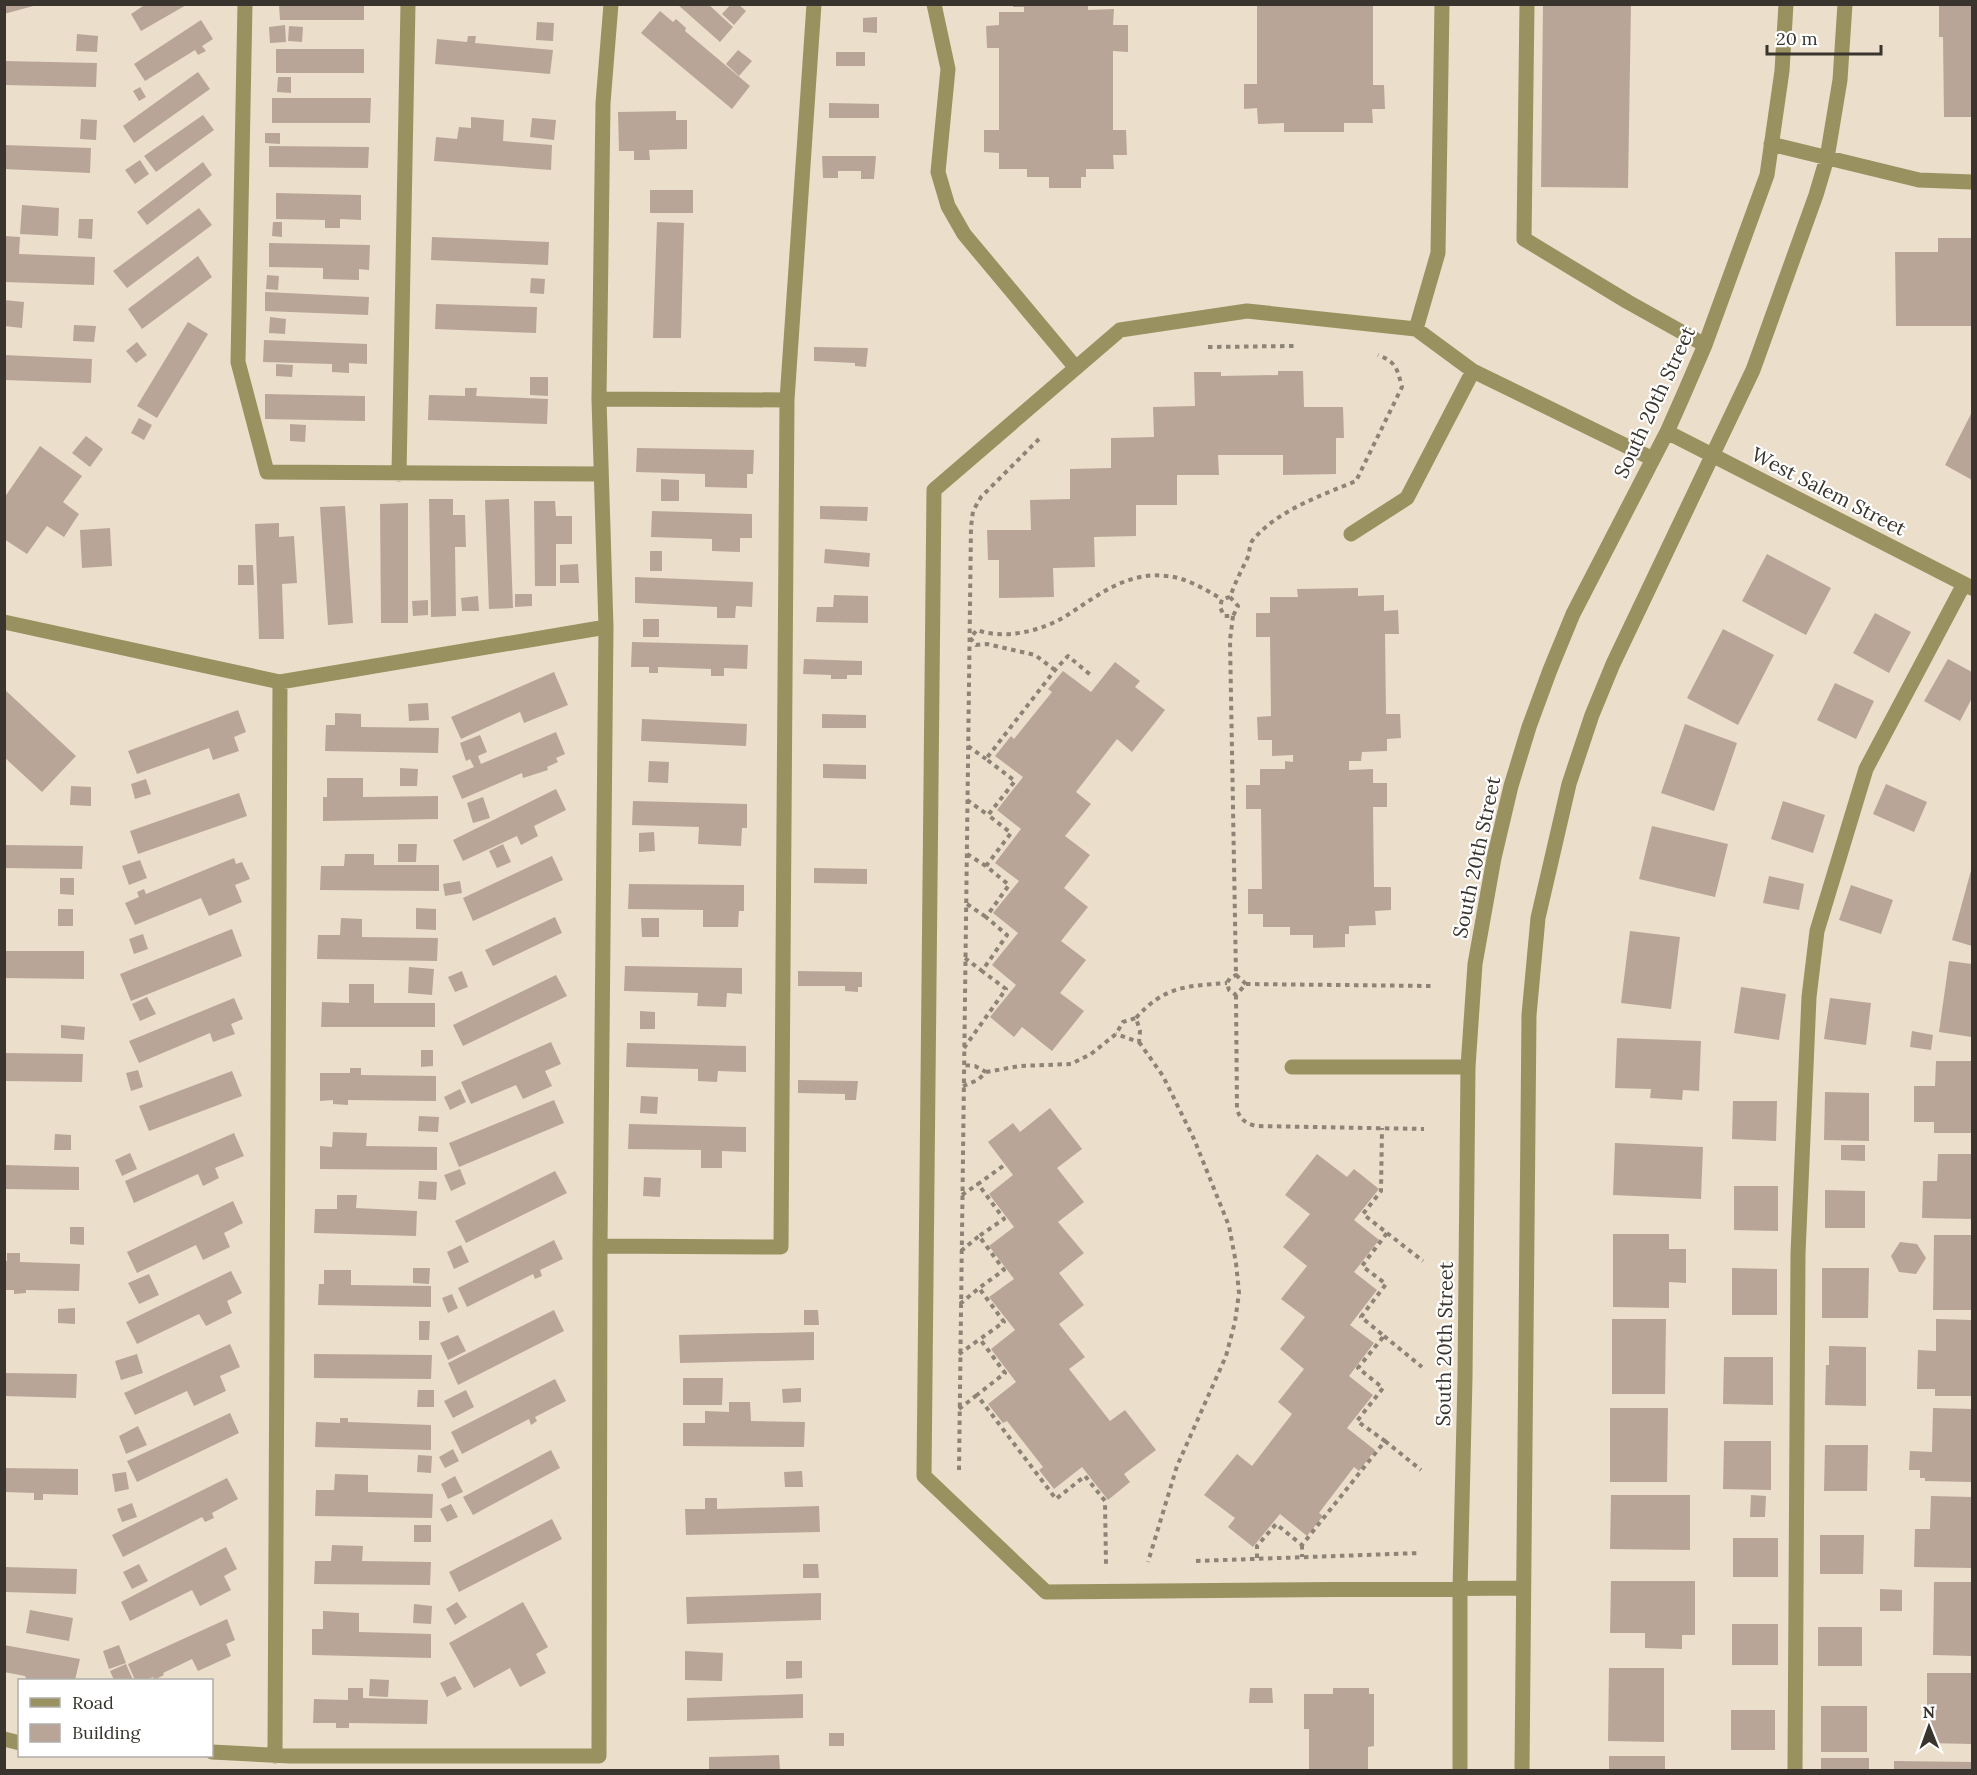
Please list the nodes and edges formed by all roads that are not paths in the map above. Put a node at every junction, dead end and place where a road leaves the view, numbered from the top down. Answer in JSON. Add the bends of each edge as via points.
{"nodes":[{"id":1,"x":245,"y":4,"type":"edge"},
{"id":2,"x":408,"y":4,"type":"edge"},
{"id":3,"x":610,"y":4,"type":"edge"},
{"id":4,"x":814,"y":4,"type":"edge"},
{"id":5,"x":934,"y":4,"type":"edge"},
{"id":6,"x":1442,"y":4,"type":"edge"},
{"id":7,"x":1527,"y":4,"type":"edge"},
{"id":8,"x":1786,"y":4,"type":"edge"},
{"id":9,"x":1845,"y":4,"type":"edge"},
{"id":10,"x":1771,"y":144,"type":"junction"},
{"id":11,"x":1827,"y":158,"type":"junction"},
{"id":12,"x":1972,"y":182,"type":"edge"},
{"id":13,"x":1416,"y":329,"type":"junction"},
{"id":14,"x":1705,"y":345,"type":"junction"},
{"id":15,"x":1076,"y":368,"type":"junction"},
{"id":16,"x":1473,"y":371,"type":"junction"},
{"id":17,"x":599,"y":399,"type":"junction"},
{"id":18,"x":787,"y":400,"type":"junction"},
{"id":19,"x":1667,"y":432,"type":"junction"},
{"id":20,"x":1714,"y":456,"type":"junction"},
{"id":21,"x":1653,"y":459,"type":"junction"},
{"id":22,"x":399,"y":474,"type":"junction"},
{"id":23,"x":601,"y":474,"type":"junction"},
{"id":24,"x":1351,"y":534,"type":"dead end"},
{"id":25,"x":1968,"y":586,"type":"edge"},
{"id":26,"x":4,"y":622,"type":"edge"},
{"id":27,"x":606,"y":627,"type":"junction"},
{"id":28,"x":280,"y":682,"type":"junction"},
{"id":29,"x":1292,"y":1067,"type":"dead end"},
{"id":30,"x":1468,"y":1067,"type":"junction"},
{"id":31,"x":600,"y":1246,"type":"junction"},
{"id":32,"x":1523,"y":1588,"type":"junction"},
{"id":33,"x":1460,"y":1589,"type":"junction"},
{"id":34,"x":213,"y":1752,"type":"edge"},
{"id":35,"x":275,"y":1755,"type":"junction"},
{"id":36,"x":1460,"y":1770,"type":"edge"},
{"id":37,"x":1522,"y":1770,"type":"edge"},
{"id":38,"x":1795,"y":1770,"type":"edge"}],
"edges":[{"from":1,"to":22,"type":"street","via":[[238,362],[267,472]]},
{"from":2,"to":22,"type":"street"},
{"from":3,"to":17,"type":"street","via":[[603,103]]},
{"from":4,"to":18,"type":"street"},
{"from":5,"to":15,"type":"street","via":[[948,69],[938,172],[948,206],[964,234]]},
{"from":6,"to":13,"type":"street","via":[[1438,254]]},
{"from":7,"to":14,"type":"street","via":[[1524,239]]},
{"from":8,"to":10,"type":"street","name":"South 20th Street","via":[[1782,71]]},
{"from":9,"to":11,"type":"street","via":[[1840,80]]},
{"from":10,"to":11,"type":"street"},
{"from":10,"to":14,"type":"street","name":"South 20th Street","via":[[1767,175]]},
{"from":11,"to":12,"type":"street","via":[[1919,180]]},
{"from":11,"to":20,"type":"street","via":[[1753,370]]},
{"from":13,"to":15,"type":"street","via":[[1246,311],[1120,330]]},
{"from":13,"to":16,"type":"street"},
{"from":14,"to":19,"type":"street","name":"South 20th Street"},
{"from":15,"to":33,"type":"street","via":[[934,490],[924,1476],[1046,1593]]},
{"from":16,"to":21,"type":"street"},
{"from":16,"to":24,"type":"street","via":[[1407,498]]},
{"from":17,"to":18,"type":"street"},
{"from":17,"to":23,"type":"street"},
{"from":18,"to":31,"type":"street","via":[[781,1247]]},
{"from":19,"to":20,"type":"street","name":"West Salem Street"},
{"from":19,"to":21,"type":"street","name":"South 20th Street"},
{"from":20,"to":25,"type":"street","name":"West Salem Street"},
{"from":20,"to":32,"type":"street","via":[[1592,715],[1569,784],[1538,918],[1529,1015]]},
{"from":21,"to":30,"type":"street","name":"South 20th Street","via":[[1573,614],[1529,727],[1511,786],[1475,964]]},
{"from":22,"to":23,"type":"street"},
{"from":23,"to":27,"type":"street"},
{"from":25,"to":38,"type":"street","via":[[1866,770],[1817,931],[1809,997],[1798,1254]]},
{"from":26,"to":28,"type":"street"},
{"from":27,"to":28,"type":"street"},
{"from":27,"to":31,"type":"street"},
{"from":28,"to":35,"type":"street"},
{"from":29,"to":30,"type":"street"},
{"from":30,"to":33,"type":"street","name":"South 20th Street"},
{"from":31,"to":35,"type":"street","via":[[599,1756]]},
{"from":32,"to":33,"type":"street"},
{"from":32,"to":37,"type":"street"},
{"from":33,"to":36,"type":"street","name":"South 20th Street"},
{"from":34,"to":35,"type":"street"}]}
